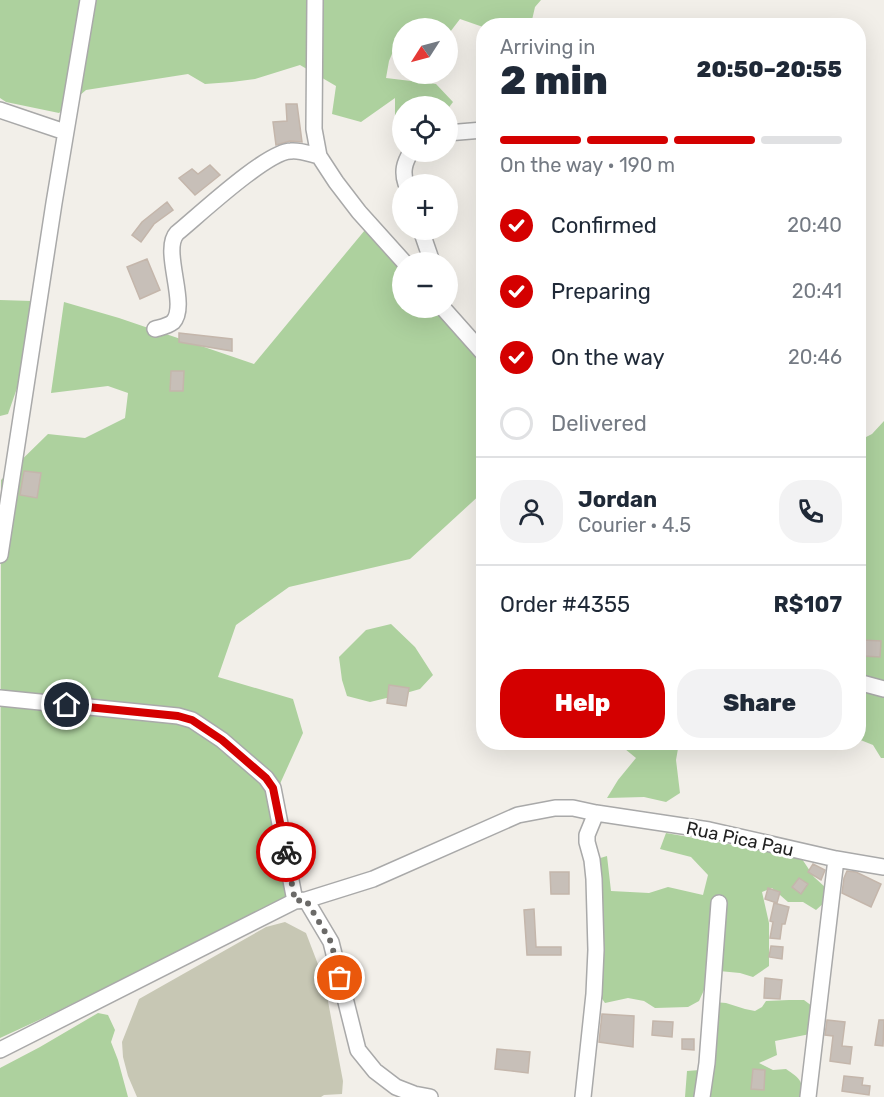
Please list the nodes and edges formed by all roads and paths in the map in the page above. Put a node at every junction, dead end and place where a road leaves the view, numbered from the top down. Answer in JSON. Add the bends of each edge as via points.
{"nodes":[{"id":1,"x":88,"y":0,"type":"edge"},
{"id":2,"x":315,"y":0,"type":"edge"},
{"id":3,"x":0,"y":110,"type":"edge"},
{"id":4,"x":476,"y":131,"type":"edge"},
{"id":5,"x":65,"y":132,"type":"junction"},
{"id":6,"x":458,"y":132,"type":"edge"},
{"id":7,"x":319,"y":156,"type":"junction"},
{"id":8,"x":395,"y":252,"type":"edge"},
{"id":9,"x":452,"y":318,"type":"edge"},
{"id":10,"x":155,"y":328,"type":"dead end"},
{"id":11,"x":476,"y":345,"type":"edge"},
{"id":12,"x":0,"y":555,"type":"edge"},
{"id":13,"x":866,"y":684,"type":"edge"},
{"id":14,"x":884,"y":689,"type":"edge"},
{"id":15,"x":0,"y":698,"type":"edge"},
{"id":16,"x":596,"y":813,"type":"junction"},
{"id":17,"x":836,"y":859,"type":"junction"},
{"id":18,"x":884,"y":867,"type":"edge"},
{"id":19,"x":301,"y":900,"type":"junction"},
{"id":20,"x":719,"y":903,"type":"dead end"},
{"id":21,"x":0,"y":1050,"type":"edge"},
{"id":22,"x":430,"y":1097,"type":"edge"},
{"id":23,"x":583,"y":1097,"type":"edge"},
{"id":24,"x":702,"y":1097,"type":"edge"},
{"id":25,"x":808,"y":1097,"type":"edge"}],
"edges":[{"from":1,"to":5,"type":"street"},
{"from":2,"to":7,"type":"street","via":[[314,129]]},
{"from":3,"to":5,"type":"street"},
{"from":4,"to":6,"type":"street"},
{"from":5,"to":12,"type":"street"},
{"from":7,"to":8,"type":"street","via":[[353,205]]},
{"from":7,"to":10,"type":"street","via":[[290,150],[274,156],[172,238],[178,297],[176,317],[165,327]]},
{"from":9,"to":11,"type":"street"},
{"from":13,"to":14,"type":"street"},
{"from":15,"to":19,"type":"street","via":[[178,716],[192,720],[222,740],[273,788]]},
{"from":16,"to":17,"type":"street","name":"Rua Pica Pau","via":[[709,830]]},
{"from":16,"to":19,"type":"street","name":"Rua Pica Pau","via":[[555,808],[518,815],[373,879]]},
{"from":16,"to":23,"type":"street","via":[[587,835],[594,879],[596,950]]},
{"from":17,"to":18,"type":"street","name":"Rua Pica Pau"},
{"from":17,"to":25,"type":"street"},
{"from":19,"to":21,"type":"street","name":"Rua Pica Pau"},
{"from":19,"to":22,"type":"street","via":[[331,942],[358,1050],[375,1071],[396,1087]]},
{"from":20,"to":24,"type":"street"}]}
